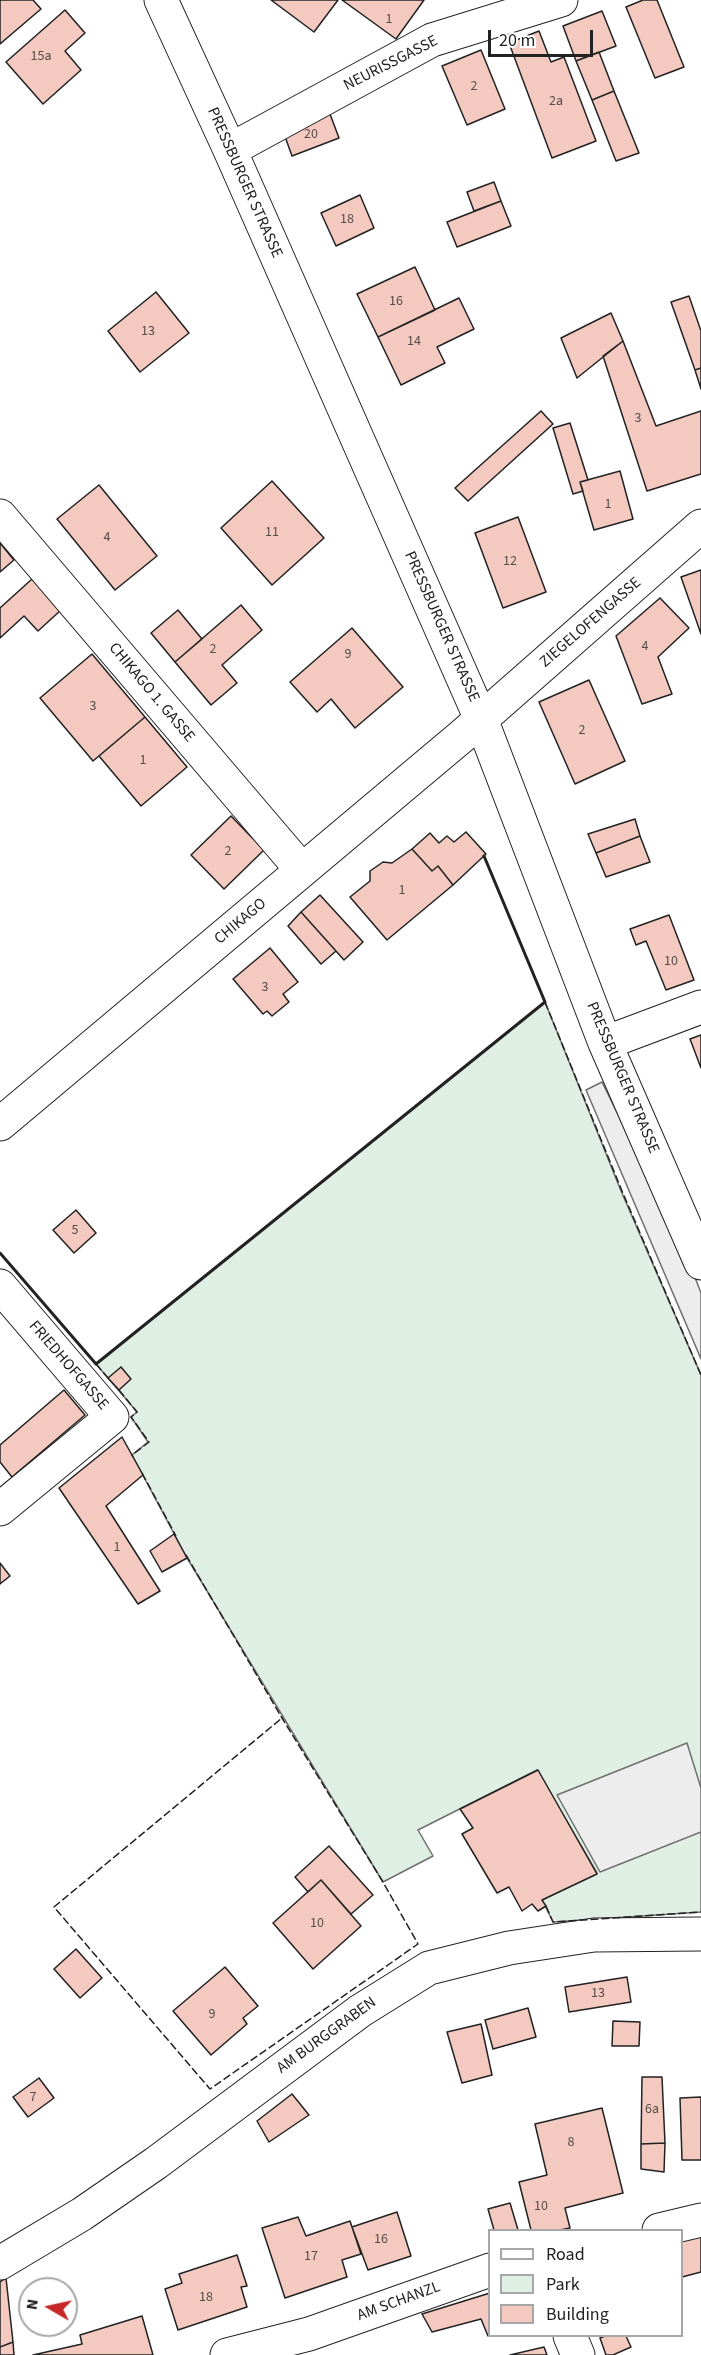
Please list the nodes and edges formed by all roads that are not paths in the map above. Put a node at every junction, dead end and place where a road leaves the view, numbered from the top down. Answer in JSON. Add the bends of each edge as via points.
{"nodes":[{"id":1,"x":161,"y":0,"type":"edge"},
{"id":2,"x":561,"y":0,"type":"edge"},
{"id":3,"x":230,"y":150,"type":"junction"},
{"id":4,"x":0,"y":516,"type":"edge"},
{"id":5,"x":701,"y":526,"type":"edge"},
{"id":6,"x":481,"y":719,"type":"junction"},
{"id":7,"x":302,"y":870,"type":"junction"},
{"id":8,"x":701,"y":1007,"type":"edge"},
{"id":9,"x":605,"y":1043,"type":"junction"},
{"id":10,"x":0,"y":1124,"type":"edge"},
{"id":11,"x":701,"y":1263,"type":"edge"},
{"id":12,"x":0,"y":1286,"type":"edge"},
{"id":13,"x":0,"y":1509,"type":"edge"},
{"id":14,"x":701,"y":1934,"type":"edge"},
{"id":15,"x":701,"y":2220,"type":"edge"},
{"id":16,"x":663,"y":2229,"type":"edge"},
{"id":17,"x":0,"y":2264,"type":"edge"},
{"id":18,"x":488,"y":2270,"type":"edge"},
{"id":19,"x":570,"y":2337,"type":"edge"},
{"id":20,"x":314,"y":2345,"type":"edge"},
{"id":21,"x":227,"y":2355,"type":"edge"},
{"id":22,"x":578,"y":2355,"type":"edge"}],
"edges":[{"from":1,"to":3,"type":"street","name":"PRESSBURGER STRASSE"},
{"from":2,"to":3,"type":"street","name":"NEURISSGASSE","via":[[432,40]]},
{"from":3,"to":6,"type":"street","name":"PRESSBURGER STRASSE"},
{"from":4,"to":7,"type":"street","name":"CHIKAGO 1. GASSE"},
{"from":5,"to":6,"type":"street","name":"ZIEGELOFENGASSE"},
{"from":6,"to":7,"type":"street","name":"CHIKAGO"},
{"from":6,"to":9,"type":"street","name":"PRESSBURGER STRASSE"},
{"from":7,"to":10,"type":"street","name":"CHIKAGO"},
{"from":8,"to":9,"type":"street"},
{"from":9,"to":11,"type":"street","name":"PRESSBURGER STRASSE"},
{"from":12,"to":13,"type":"street","name":"FRIEDHOFGASSE","via":[[112,1417]]},
{"from":14,"to":17,"type":"street","name":"AM BURGGRABEN","via":[[594,1935],[509,1948],[429,1968],[360,2011],[156,2163]]},
{"from":15,"to":16,"type":"street"},
{"from":18,"to":20,"type":"street","name":"AM SCHANZL"},
{"from":19,"to":22,"type":"street"},
{"from":20,"to":21,"type":"street","name":"AM SCHANZL"}]}
